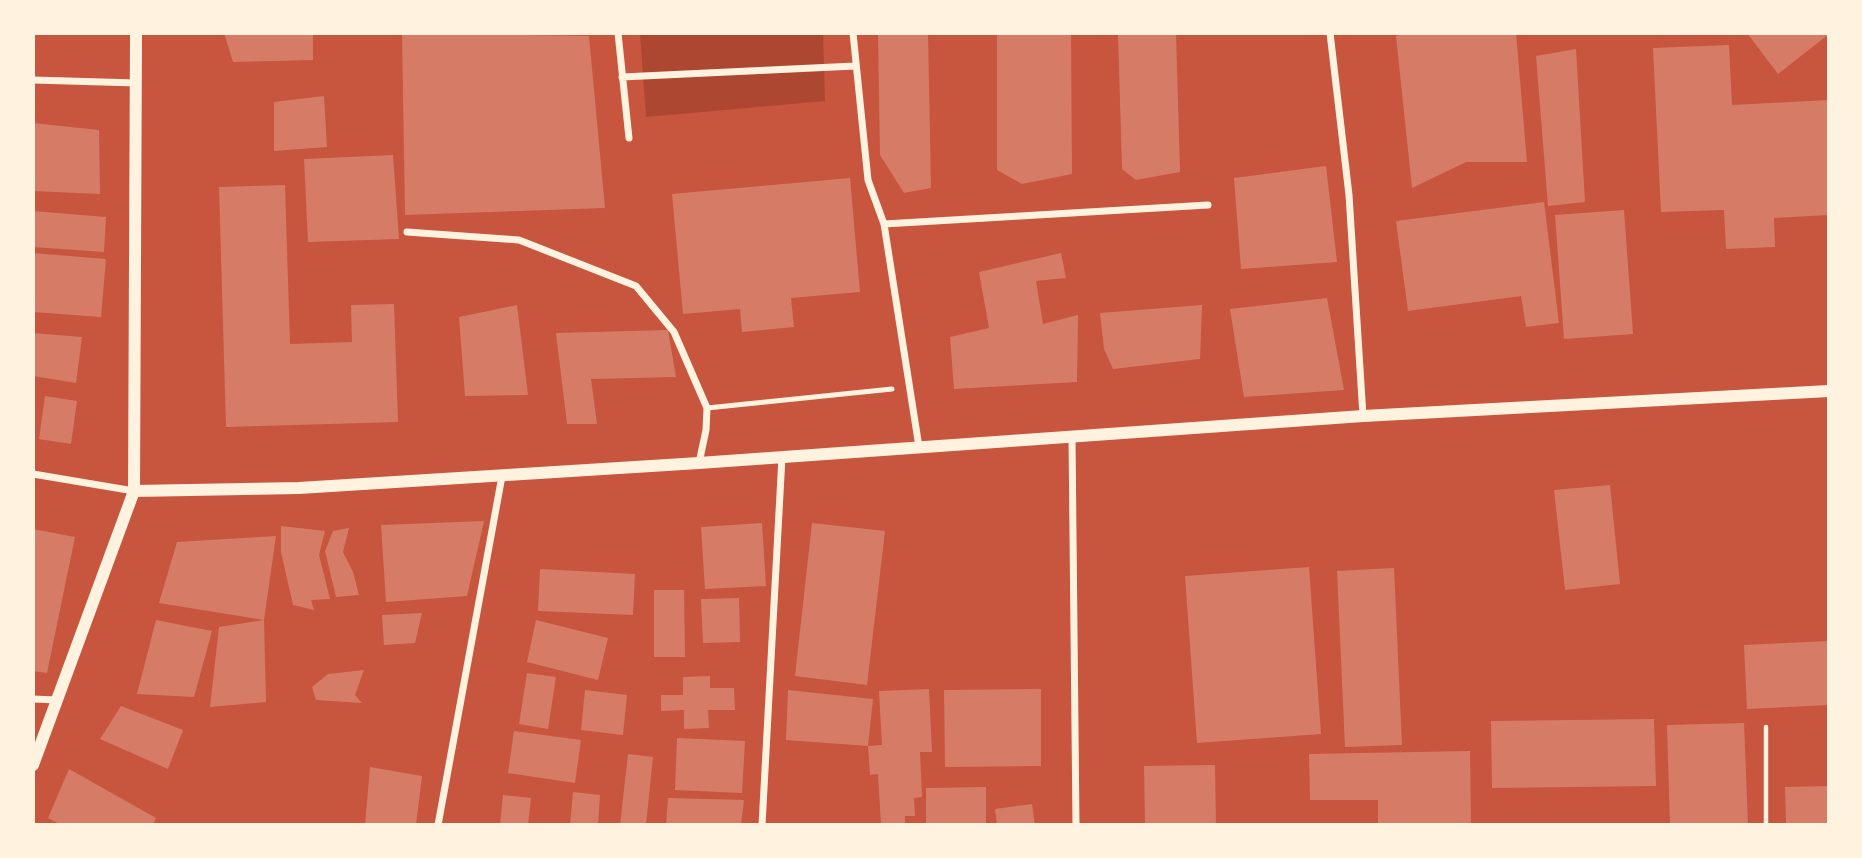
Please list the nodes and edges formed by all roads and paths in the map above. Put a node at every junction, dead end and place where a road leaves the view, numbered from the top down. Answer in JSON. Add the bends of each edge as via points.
{"nodes":[{"id":1,"x":136,"y":33,"type":"edge"},
{"id":2,"x":618,"y":33,"type":"edge"},
{"id":3,"x":853,"y":33,"type":"edge"},
{"id":4,"x":1330,"y":33,"type":"edge"},
{"id":5,"x":855,"y":66,"type":"junction"},
{"id":6,"x":622,"y":77,"type":"junction"},
{"id":7,"x":33,"y":80,"type":"edge"},
{"id":8,"x":137,"y":83,"type":"junction"},
{"id":9,"x":629,"y":138,"type":"dead end"},
{"id":10,"x":1208,"y":205,"type":"dead end"},
{"id":11,"x":884,"y":224,"type":"junction"},
{"id":12,"x":407,"y":232,"type":"dead end"},
{"id":13,"x":892,"y":389,"type":"dead end"},
{"id":14,"x":1829,"y":391,"type":"edge"},
{"id":15,"x":707,"y":408,"type":"junction"},
{"id":16,"x":1363,"y":416,"type":"junction"},
{"id":17,"x":1072,"y":437,"type":"junction"},
{"id":18,"x":919,"y":447,"type":"junction"},
{"id":19,"x":782,"y":457,"type":"junction"},
{"id":20,"x":699,"y":463,"type":"junction"},
{"id":21,"x":33,"y":474,"type":"edge"},
{"id":22,"x":502,"y":476,"type":"junction"},
{"id":23,"x":134,"y":491,"type":"junction"},
{"id":24,"x":33,"y":699,"type":"edge"},
{"id":25,"x":57,"y":700,"type":"junction"},
{"id":26,"x":1766,"y":727,"type":"dead end"},
{"id":27,"x":33,"y":765,"type":"edge"},
{"id":28,"x":438,"y":825,"type":"edge"},
{"id":29,"x":762,"y":825,"type":"edge"},
{"id":30,"x":1076,"y":825,"type":"edge"},
{"id":31,"x":1766,"y":825,"type":"edge"}],
"edges":[{"from":1,"to":8,"type":"street"},
{"from":2,"to":6,"type":"street"},
{"from":3,"to":5,"type":"street"},
{"from":4,"to":16,"type":"street","via":[[1349,195]]},
{"from":5,"to":6,"type":"street"},
{"from":5,"to":11,"type":"street","via":[[868,180]]},
{"from":6,"to":9,"type":"street"},
{"from":7,"to":8,"type":"street"},
{"from":8,"to":23,"type":"street"},
{"from":10,"to":11,"type":"street"},
{"from":11,"to":18,"type":"street"},
{"from":12,"to":15,"type":"street","via":[[519,240],[636,286],[674,332]]},
{"from":13,"to":15,"type":"lane"},
{"from":14,"to":16,"type":"street"},
{"from":15,"to":20,"type":"street"},
{"from":16,"to":17,"type":"street"},
{"from":17,"to":18,"type":"street"},
{"from":17,"to":30,"type":"street"},
{"from":18,"to":19,"type":"street"},
{"from":19,"to":20,"type":"street"},
{"from":19,"to":29,"type":"street"},
{"from":20,"to":22,"type":"street"},
{"from":21,"to":23,"type":"street"},
{"from":22,"to":23,"type":"street","via":[[299,488]]},
{"from":22,"to":28,"type":"street"},
{"from":23,"to":25,"type":"street"},
{"from":24,"to":25,"type":"street"},
{"from":25,"to":27,"type":"street"},
{"from":26,"to":31,"type":"path"}]}
